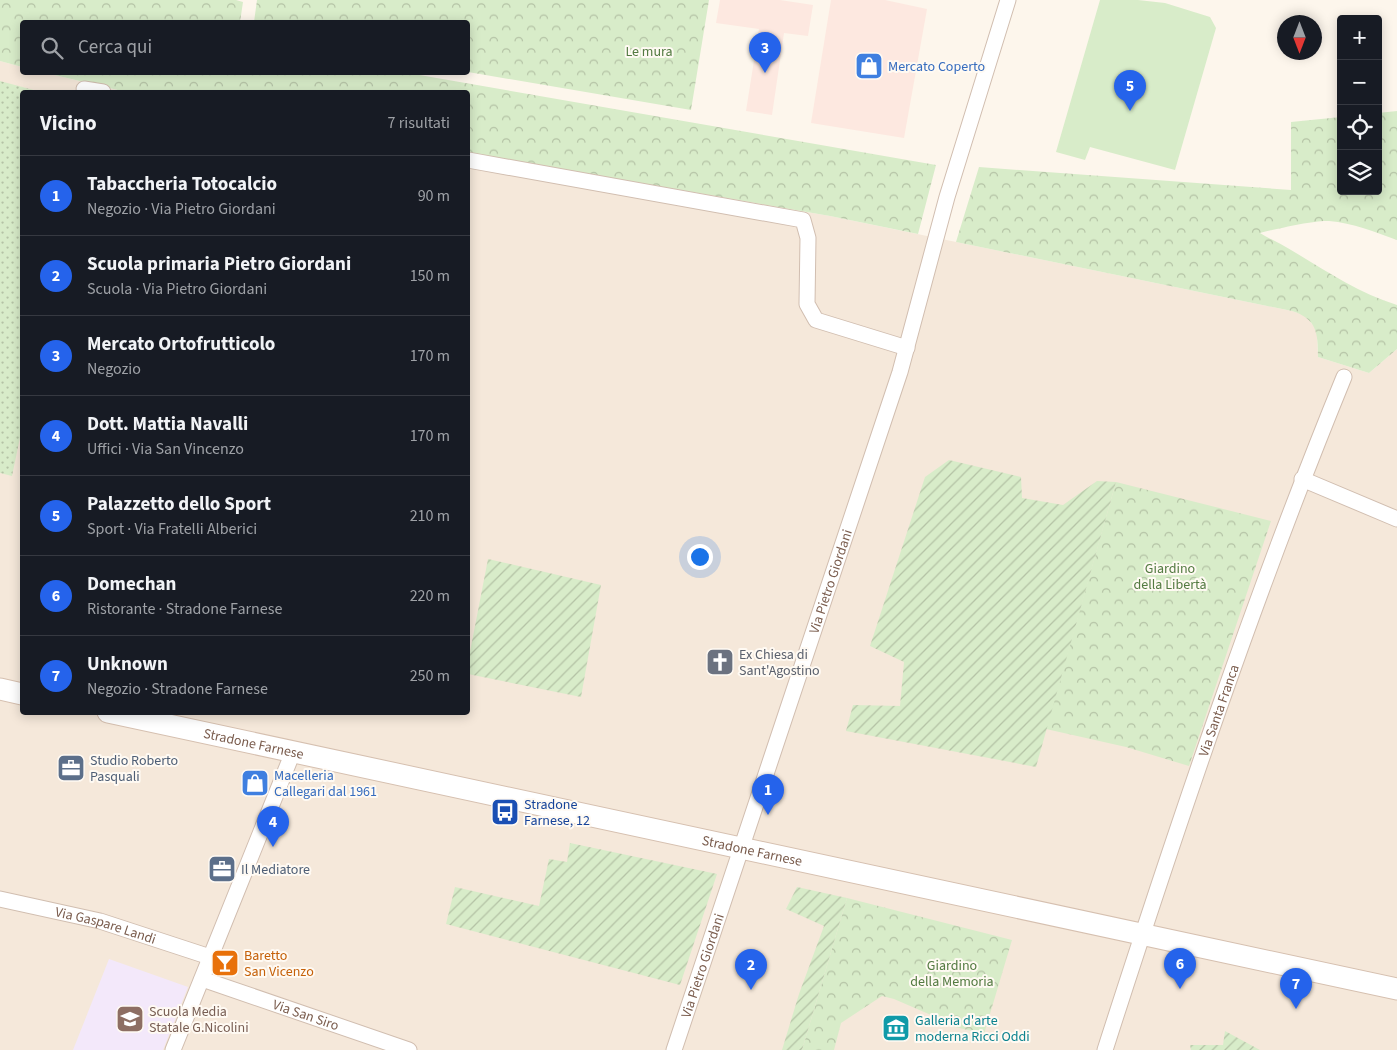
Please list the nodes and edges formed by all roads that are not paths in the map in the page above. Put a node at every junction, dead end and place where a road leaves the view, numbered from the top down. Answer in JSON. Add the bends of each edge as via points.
{"nodes":[{"id":1,"x":1008,"y":0,"type":"edge"},
{"id":2,"x":84,"y":89,"type":"dead end"},
{"id":3,"x":90,"y":90,"type":"edge"},
{"id":4,"x":470,"y":160,"type":"edge"},
{"id":5,"x":907,"y":348,"type":"junction"},
{"id":6,"x":1344,"y":377,"type":"dead end"},
{"id":7,"x":1302,"y":479,"type":"junction"},
{"id":8,"x":1397,"y":519,"type":"edge"},
{"id":9,"x":0,"y":689,"type":"edge"},
{"id":10,"x":20,"y":694,"type":"edge"},
{"id":11,"x":122,"y":715,"type":"edge"},
{"id":12,"x":293,"y":752,"type":"junction"},
{"id":13,"x":741,"y":848,"type":"junction"},
{"id":14,"x":0,"y":899,"type":"edge"},
{"id":15,"x":1142,"y":934,"type":"junction"},
{"id":16,"x":210,"y":957,"type":"junction"},
{"id":17,"x":202,"y":979,"type":"junction"},
{"id":18,"x":1397,"y":990,"type":"edge"},
{"id":19,"x":173,"y":1050,"type":"edge"},
{"id":20,"x":409,"y":1050,"type":"edge"},
{"id":21,"x":674,"y":1050,"type":"edge"},
{"id":22,"x":1104,"y":1050,"type":"edge"}],
"edges":[{"from":1,"to":5,"type":"street","name":"Via Pietro Giordani","via":[[947,197]]},
{"from":2,"to":3,"type":"street"},
{"from":4,"to":5,"type":"street","via":[[803,220],[808,238],[807,304],[816,320]]},
{"from":5,"to":13,"type":"street","name":"Via Pietro Giordani"},
{"from":6,"to":7,"type":"street","name":"Via Santa Franca"},
{"from":7,"to":8,"type":"street"},
{"from":7,"to":15,"type":"street","name":"Via Santa Franca","via":[[1242,639]]},
{"from":9,"to":10,"type":"street"},
{"from":11,"to":12,"type":"street","name":"Stradone Farnese"},
{"from":12,"to":13,"type":"street","name":"Stradone Farnese"},
{"from":12,"to":16,"type":"street"},
{"from":13,"to":15,"type":"street","name":"Stradone Farnese"},
{"from":13,"to":21,"type":"street","name":"Via Pietro Giordani"},
{"from":14,"to":16,"type":"street","name":"Via Gaspare Landi","via":[[100,921]]},
{"from":15,"to":18,"type":"street","name":"Stradone Farnese"},
{"from":15,"to":22,"type":"street","name":"Via Santa Franca"},
{"from":16,"to":17,"type":"street"},
{"from":17,"to":19,"type":"street"},
{"from":17,"to":20,"type":"street","name":"Via San Siro"}]}
